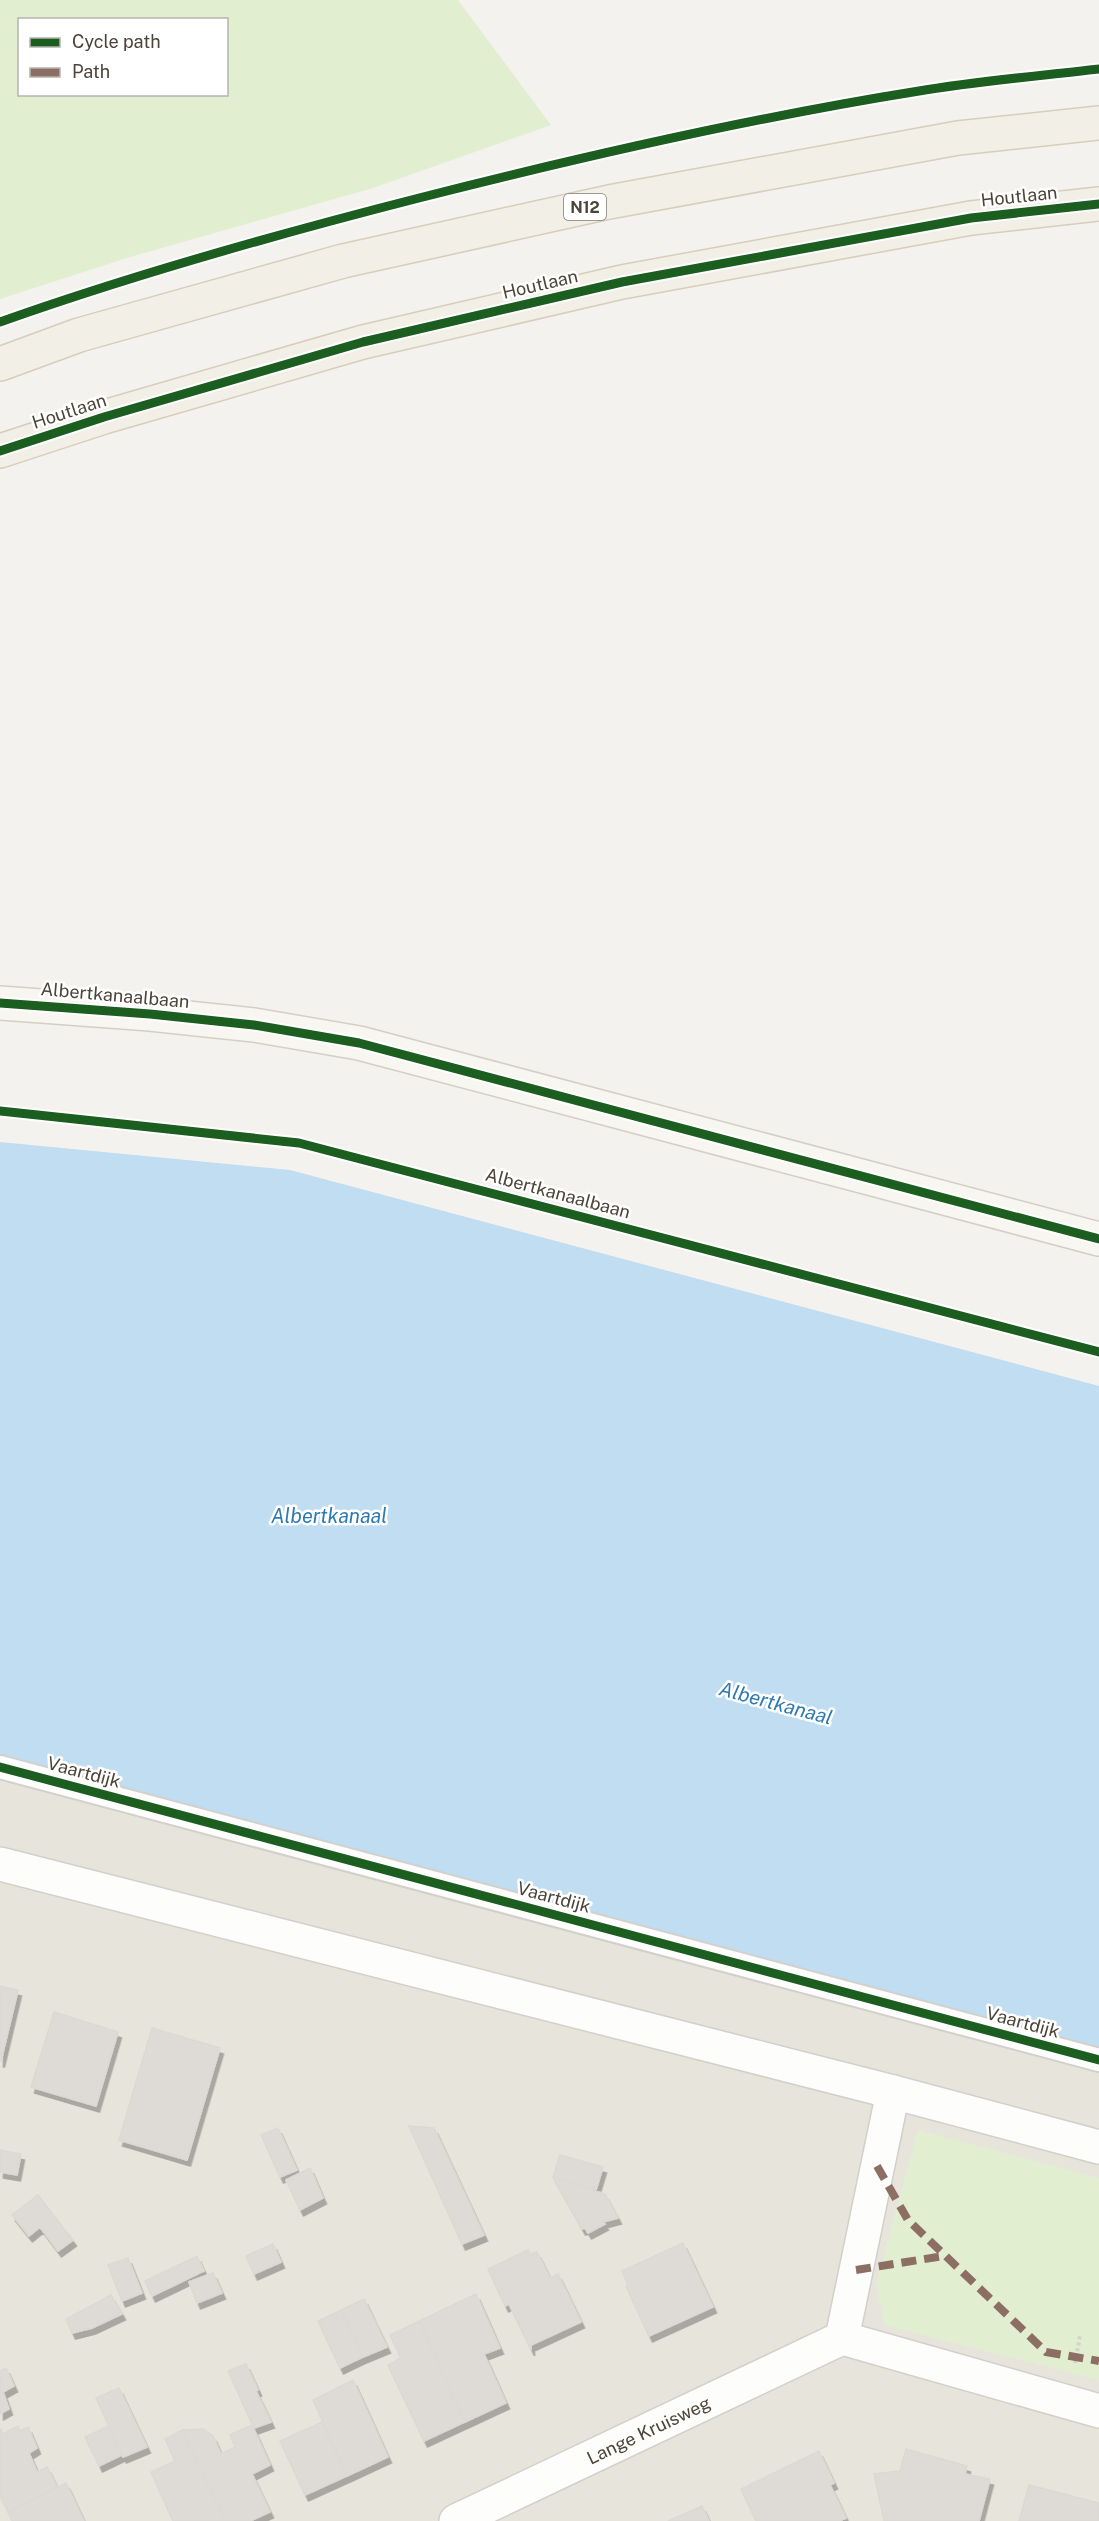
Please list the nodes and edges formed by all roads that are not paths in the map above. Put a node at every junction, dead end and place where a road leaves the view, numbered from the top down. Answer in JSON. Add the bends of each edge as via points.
{"nodes":[{"id":1,"x":1099,"y":123,"type":"edge"},
{"id":2,"x":1099,"y":204,"type":"edge"},
{"id":3,"x":0,"y":364,"type":"edge"},
{"id":4,"x":0,"y":451,"type":"edge"},
{"id":5,"x":0,"y":1003,"type":"edge"},
{"id":6,"x":1099,"y":1239,"type":"edge"},
{"id":7,"x":0,"y":1767,"type":"edge"},
{"id":8,"x":0,"y":1864,"type":"edge"},
{"id":9,"x":1099,"y":2060,"type":"edge"},
{"id":10,"x":892,"y":2092,"type":"junction"},
{"id":11,"x":1099,"y":2148,"type":"edge"},
{"id":12,"x":842,"y":2338,"type":"junction"},
{"id":13,"x":1099,"y":2411,"type":"edge"},
{"id":14,"x":456,"y":2521,"type":"edge"}],
"edges":[{"from":1,"to":3,"type":"main road","number":"N12","via":[[958,138],[609,201],[343,261],[79,335]]},
{"from":2,"to":4,"type":"main road","name":"Houtlaan","via":[[971,218],[622,282],[363,342]]},
{"from":5,"to":6,"type":"street","name":"Albertkanaalbaan","via":[[242,1024],[359,1043]]},
{"from":7,"to":9,"type":"lane","name":"Vaartdijk"},
{"from":8,"to":10,"type":"street"},
{"from":10,"to":11,"type":"street"},
{"from":10,"to":12,"type":"street"},
{"from":12,"to":13,"type":"street"},
{"from":12,"to":14,"type":"street","name":"Lange Kruisweg"}]}
